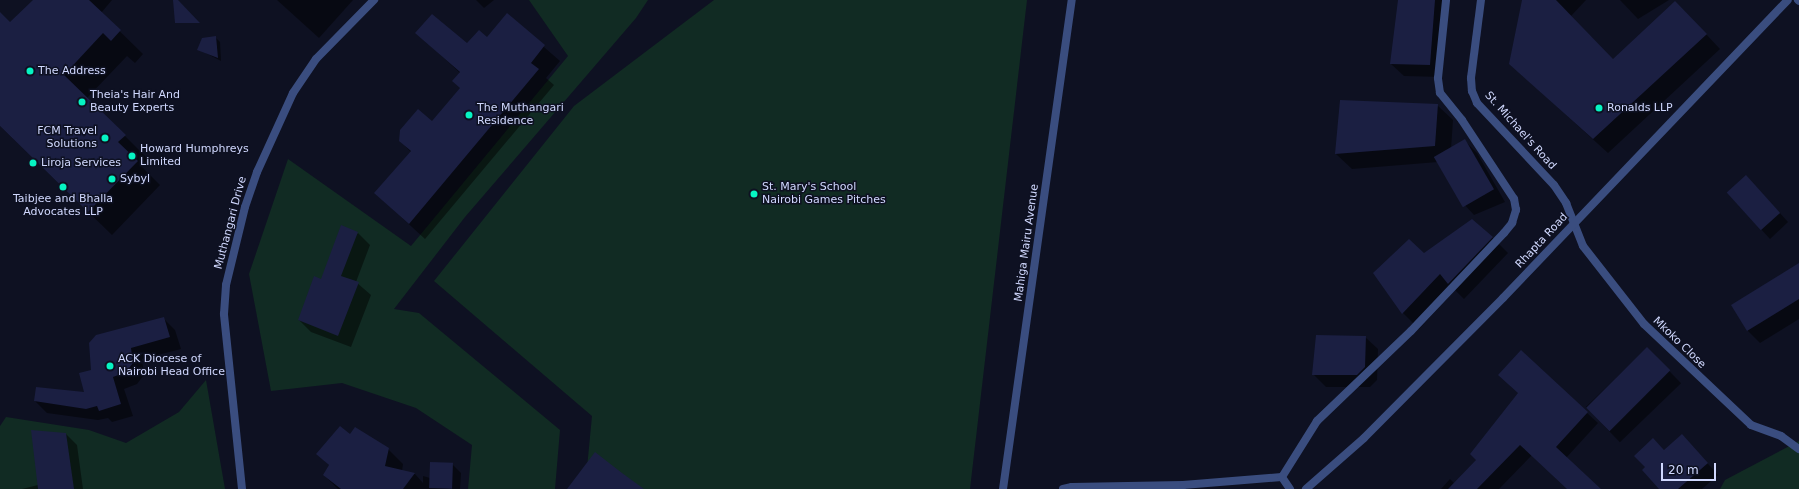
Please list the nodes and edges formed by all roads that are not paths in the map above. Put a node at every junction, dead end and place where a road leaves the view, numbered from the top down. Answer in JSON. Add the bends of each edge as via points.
{"nodes":[{"id":1,"x":374,"y":0,"type":"edge"},
{"id":2,"x":1072,"y":0,"type":"edge"},
{"id":3,"x":1446,"y":0,"type":"edge"},
{"id":4,"x":1481,"y":0,"type":"edge"},
{"id":5,"x":1788,"y":0,"type":"edge"},
{"id":6,"x":1573,"y":223,"type":"junction"},
{"id":7,"x":1799,"y":450,"type":"edge"},
{"id":8,"x":1282,"y":477,"type":"junction"},
{"id":9,"x":242,"y":489,"type":"edge"},
{"id":10,"x":1003,"y":489,"type":"edge"},
{"id":11,"x":1063,"y":489,"type":"edge"},
{"id":12,"x":1290,"y":489,"type":"edge"},
{"id":13,"x":1306,"y":489,"type":"edge"}],
"edges":[{"from":1,"to":9,"type":"street","name":"Muthangari Drive","via":[[316,59],[293,93],[257,172],[245,207],[226,285],[224,314]]},
{"from":2,"to":10,"type":"street","name":"Mahiga Mairu Avenue"},
{"from":3,"to":8,"type":"street","via":[[1438,78],[1440,93],[1462,120],[1514,199],[1516,210],[1512,223],[1411,331],[1317,421]]},
{"from":4,"to":6,"type":"street","name":"St. Michael's Road","via":[[1472,91],[1477,103],[1554,185],[1566,203]]},
{"from":5,"to":6,"type":"street","name":"Rhapta Road"},
{"from":6,"to":7,"type":"street","name":"Mkoko Close","via":[[1595,262],[1644,324],[1751,424],[1781,436]]},
{"from":6,"to":13,"type":"street","name":"Rhapta Road","via":[[1503,298],[1364,438]]},
{"from":8,"to":11,"type":"street","via":[[1183,485]]},
{"from":8,"to":12,"type":"street"}]}
